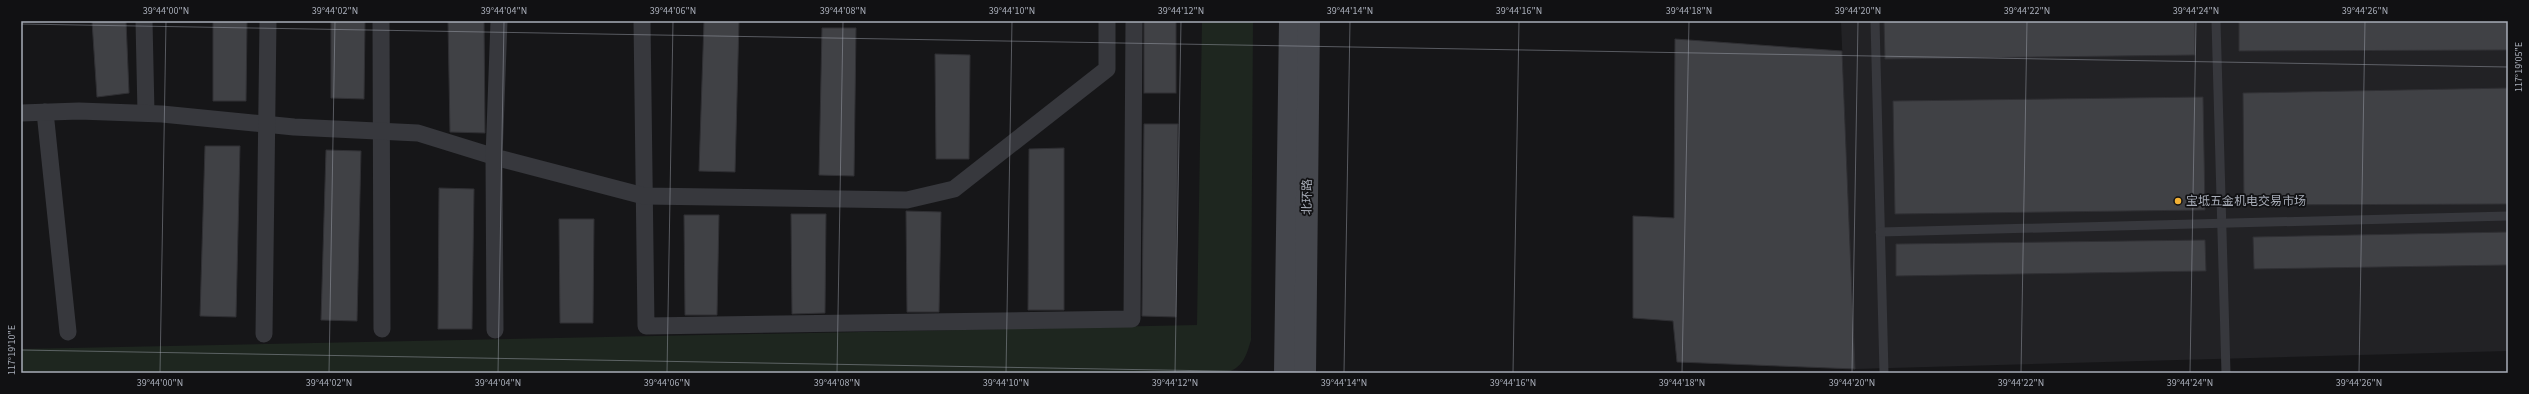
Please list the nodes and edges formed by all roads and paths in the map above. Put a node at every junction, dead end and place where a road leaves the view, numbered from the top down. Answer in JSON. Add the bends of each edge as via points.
{"nodes":[{"id":1,"x":144,"y":21,"type":"edge"},
{"id":2,"x":268,"y":21,"type":"edge"},
{"id":3,"x":381,"y":21,"type":"edge"},
{"id":4,"x":499,"y":21,"type":"edge"},
{"id":5,"x":642,"y":21,"type":"edge"},
{"id":6,"x":1107,"y":21,"type":"edge"},
{"id":7,"x":1134,"y":21,"type":"edge"},
{"id":8,"x":1290,"y":21,"type":"edge"},
{"id":9,"x":1309,"y":21,"type":"edge"},
{"id":10,"x":1875,"y":21,"type":"edge"},
{"id":11,"x":2216,"y":21,"type":"edge"},
{"id":12,"x":45,"y":112,"type":"junction"},
{"id":13,"x":146,"y":113,"type":"junction"},
{"id":14,"x":21,"y":114,"type":"edge"},
{"id":15,"x":267,"y":124,"type":"junction"},
{"id":16,"x":381,"y":131,"type":"junction"},
{"id":17,"x":494,"y":156,"type":"junction"},
{"id":18,"x":644,"y":196,"type":"junction"},
{"id":19,"x":2508,"y":216,"type":"edge"},
{"id":20,"x":2222,"y":223,"type":"junction"},
{"id":21,"x":1880,"y":232,"type":"junction"},
{"id":22,"x":382,"y":330,"type":"dead end"},
{"id":23,"x":494,"y":330,"type":"dead end"},
{"id":24,"x":68,"y":332,"type":"dead end"},
{"id":25,"x":264,"y":334,"type":"dead end"},
{"id":26,"x":1285,"y":373,"type":"edge"},
{"id":27,"x":1305,"y":373,"type":"edge"},
{"id":28,"x":1884,"y":373,"type":"edge"},
{"id":29,"x":2226,"y":373,"type":"edge"}],
"edges":[{"from":1,"to":13,"type":"street"},
{"from":2,"to":15,"type":"street"},
{"from":3,"to":16,"type":"street"},
{"from":4,"to":17,"type":"street"},
{"from":5,"to":18,"type":"street"},
{"from":6,"to":18,"type":"street","via":[[1107,69],[954,189],[907,200]]},
{"from":7,"to":18,"type":"street","via":[[1132,319],[646,326]]},
{"from":8,"to":26,"type":"main road","name":"北环路"},
{"from":9,"to":27,"type":"main road","name":"北环路"},
{"from":10,"to":21,"type":"lane"},
{"from":11,"to":20,"type":"lane"},
{"from":12,"to":13,"type":"street"},
{"from":12,"to":14,"type":"street"},
{"from":12,"to":24,"type":"street"},
{"from":13,"to":15,"type":"street"},
{"from":15,"to":16,"type":"street"},
{"from":15,"to":25,"type":"street"},
{"from":16,"to":17,"type":"street","via":[[418,133]]},
{"from":16,"to":22,"type":"street"},
{"from":17,"to":18,"type":"street"},
{"from":17,"to":23,"type":"street"},
{"from":19,"to":20,"type":"lane"},
{"from":20,"to":21,"type":"lane"},
{"from":20,"to":29,"type":"lane"},
{"from":21,"to":28,"type":"lane"}]}
